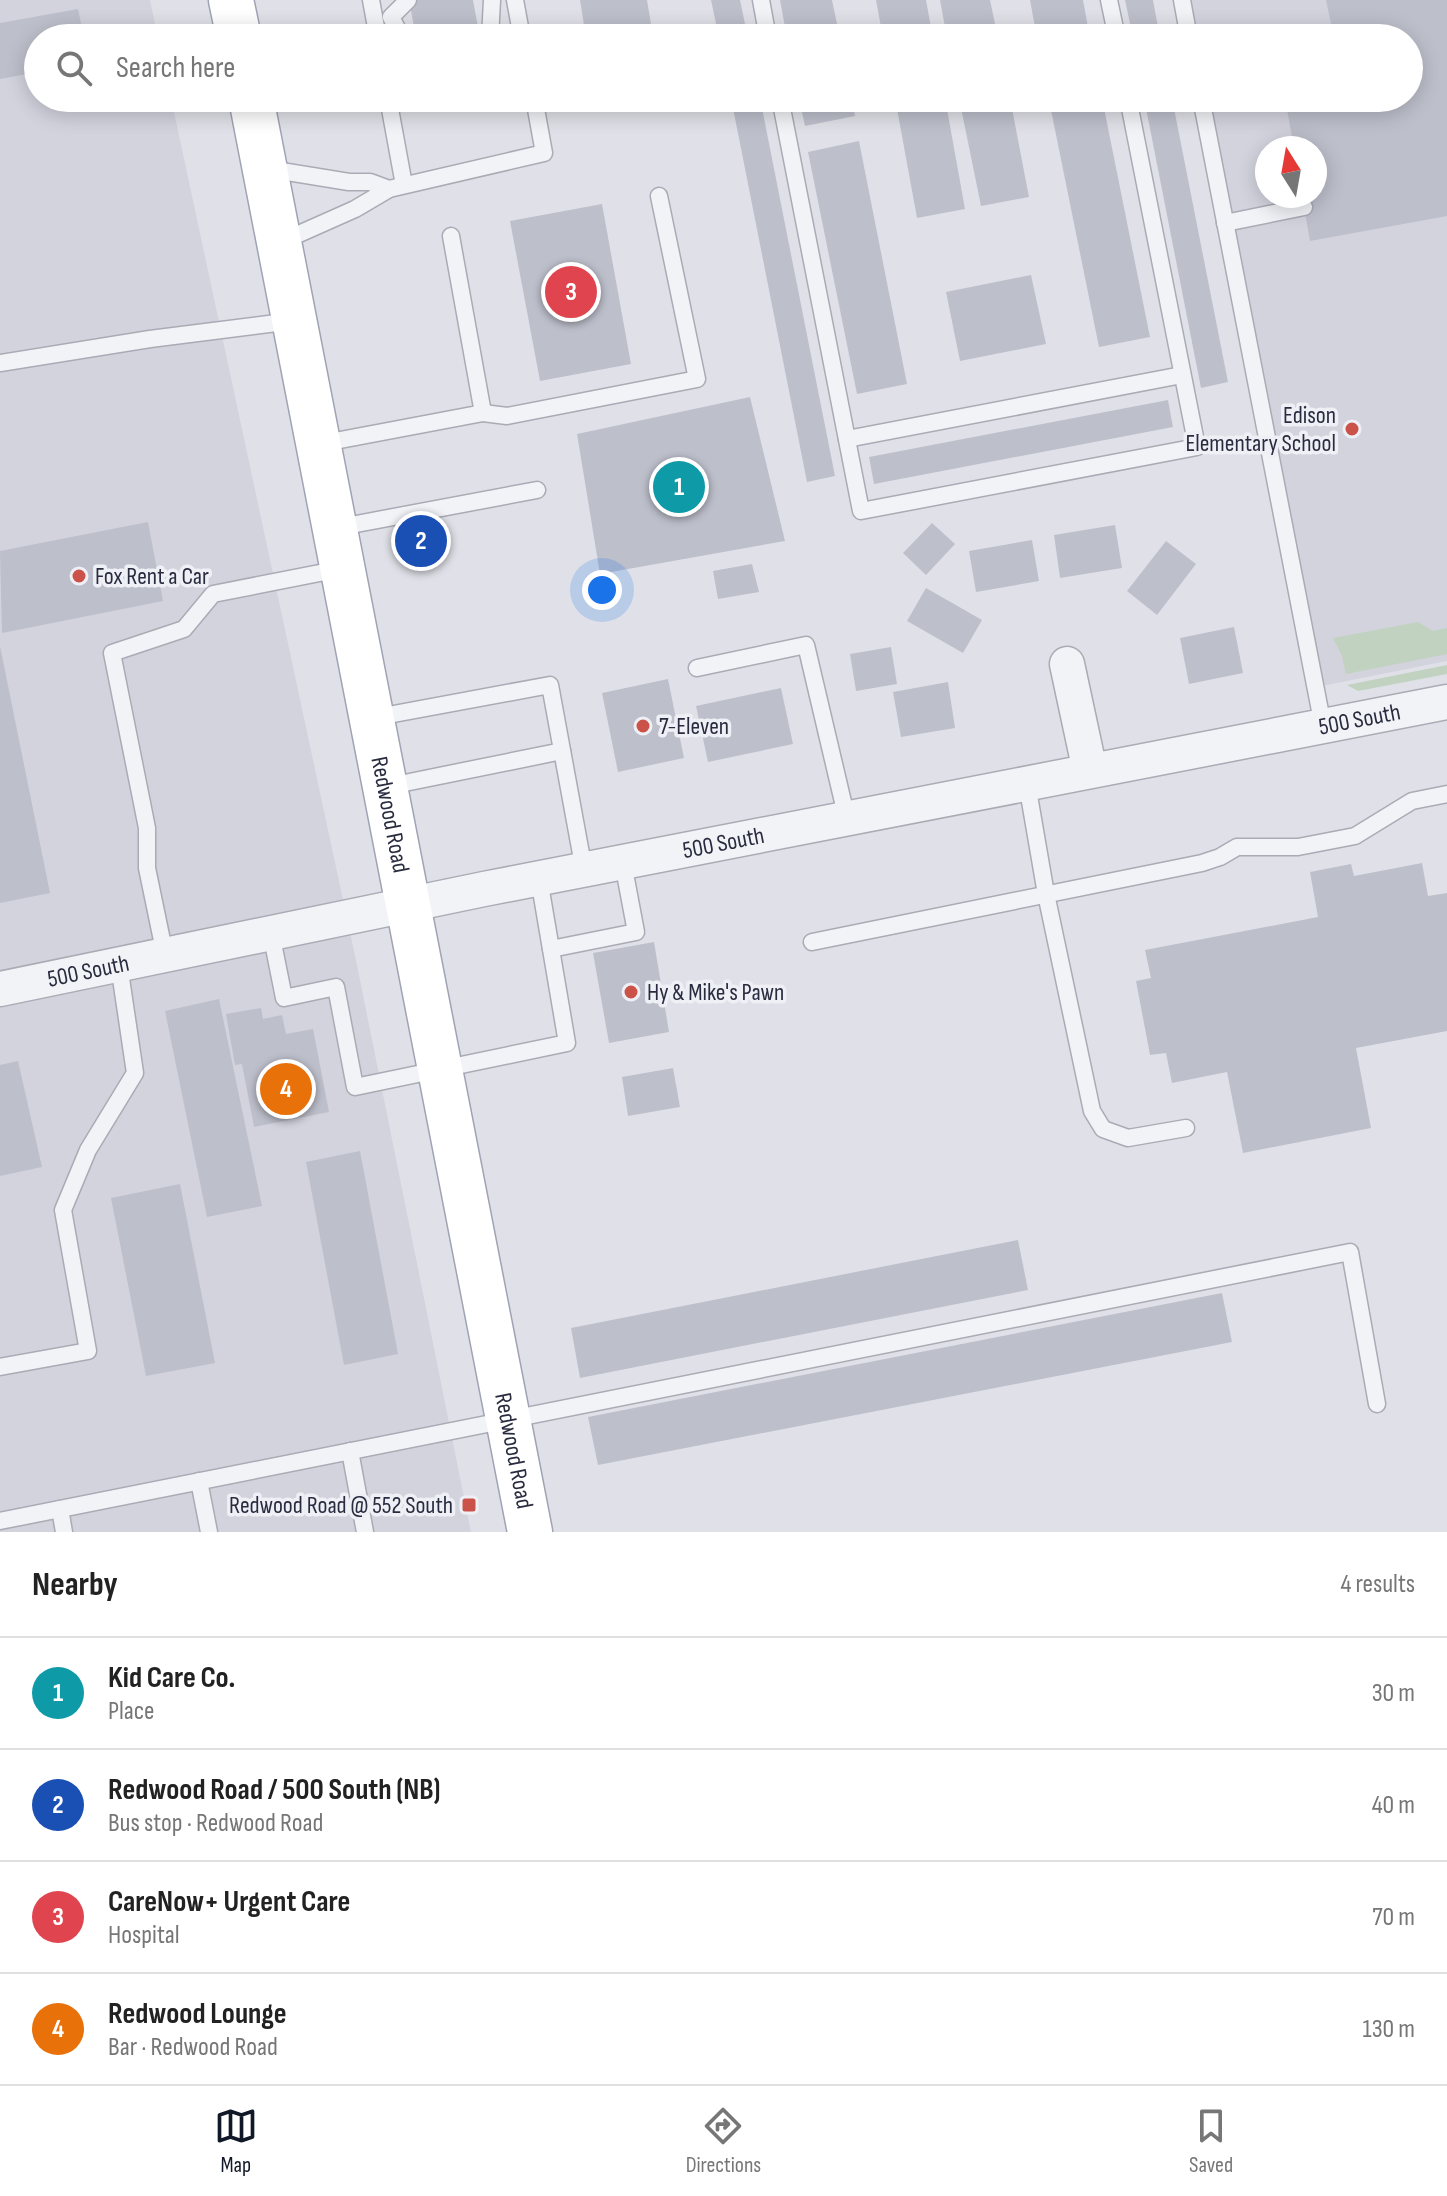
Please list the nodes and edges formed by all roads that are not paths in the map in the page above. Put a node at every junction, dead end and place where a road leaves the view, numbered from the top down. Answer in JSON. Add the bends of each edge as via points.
{"nodes":[{"id":1,"x":231,"y":0,"type":"edge"},
{"id":2,"x":371,"y":0,"type":"edge"},
{"id":3,"x":408,"y":0,"type":"edge"},
{"id":4,"x":492,"y":0,"type":"edge"},
{"id":5,"x":515,"y":0,"type":"edge"},
{"id":6,"x":761,"y":0,"type":"edge"},
{"id":7,"x":1109,"y":0,"type":"edge"},
{"id":8,"x":1182,"y":0,"type":"edge"},
{"id":9,"x":388,"y":9,"type":"edge"},
{"id":10,"x":236,"y":24,"type":"edge"},
{"id":11,"x":402,"y":24,"type":"edge"},
{"id":12,"x":488,"y":24,"type":"edge"},
{"id":13,"x":519,"y":24,"type":"edge"},
{"id":14,"x":765,"y":24,"type":"edge"},
{"id":15,"x":1114,"y":24,"type":"edge"},
{"id":16,"x":1186,"y":24,"type":"edge"},
{"id":17,"x":254,"y":112,"type":"edge"},
{"id":18,"x":389,"y":112,"type":"edge"},
{"id":19,"x":537,"y":112,"type":"edge"},
{"id":20,"x":783,"y":112,"type":"edge"},
{"id":21,"x":1131,"y":112,"type":"edge"},
{"id":22,"x":1204,"y":112,"type":"edge"},
{"id":23,"x":265,"y":169,"type":"junction"},
{"id":24,"x":396,"y":187,"type":"junction"},
{"id":25,"x":659,"y":196,"type":"dead end"},
{"id":26,"x":1299,"y":208,"type":"edge"},
{"id":27,"x":1225,"y":223,"type":"junction"},
{"id":28,"x":451,"y":236,"type":"dead end"},
{"id":29,"x":280,"y":242,"type":"junction"},
{"id":30,"x":294,"y":321,"type":"junction"},
{"id":31,"x":0,"y":363,"type":"edge"},
{"id":32,"x":1182,"y":375,"type":"junction"},
{"id":33,"x":483,"y":413,"type":"junction"},
{"id":34,"x":847,"y":439,"type":"junction"},
{"id":35,"x":318,"y":445,"type":"junction"},
{"id":36,"x":537,"y":490,"type":"dead end"},
{"id":37,"x":338,"y":549,"type":"junction"},
{"id":38,"x":1067,"y":664,"type":"dead end"},
{"id":39,"x":697,"y":668,"type":"dead end"},
{"id":40,"x":1447,"y":702,"type":"edge"},
{"id":41,"x":370,"y":718,"type":"junction"},
{"id":42,"x":1323,"y":726,"type":"junction"},
{"id":43,"x":562,"y":751,"type":"junction"},
{"id":44,"x":1090,"y":771,"type":"junction"},
{"id":45,"x":1027,"y":784,"type":"junction"},
{"id":46,"x":383,"y":787,"type":"junction"},
{"id":47,"x":1447,"y":794,"type":"edge"},
{"id":48,"x":847,"y":819,"type":"junction"},
{"id":49,"x":623,"y":863,"type":"junction"},
{"id":50,"x":584,"y":870,"type":"junction"},
{"id":51,"x":539,"y":879,"type":"junction"},
{"id":52,"x":1046,"y":894,"type":"junction"},
{"id":53,"x":406,"y":905,"type":"junction"},
{"id":54,"x":271,"y":933,"type":"junction"},
{"id":55,"x":812,"y":942,"type":"dead end"},
{"id":56,"x":551,"y":949,"type":"junction"},
{"id":57,"x":165,"y":955,"type":"junction"},
{"id":58,"x":119,"y":965,"type":"junction"},
{"id":59,"x":0,"y":989,"type":"edge"},
{"id":60,"x":439,"y":1071,"type":"junction"},
{"id":61,"x":1186,"y":1128,"type":"dead end"},
{"id":62,"x":0,"y":1367,"type":"edge"},
{"id":63,"x":1377,"y":1404,"type":"dead end"},
{"id":64,"x":508,"y":1419,"type":"junction"},
{"id":65,"x":350,"y":1451,"type":"junction"},
{"id":66,"x":199,"y":1481,"type":"junction"},
{"id":67,"x":60,"y":1509,"type":"junction"},
{"id":68,"x":0,"y":1521,"type":"edge"},
{"id":69,"x":64,"y":1532,"type":"edge"},
{"id":70,"x":209,"y":1532,"type":"edge"},
{"id":71,"x":365,"y":1532,"type":"edge"},
{"id":72,"x":530,"y":1532,"type":"edge"}],
"edges":[{"from":1,"to":10,"type":"main road"},
{"from":2,"to":9,"type":"lane"},
{"from":3,"to":9,"type":"lane"},
{"from":4,"to":12,"type":"lane"},
{"from":5,"to":13,"type":"lane"},
{"from":6,"to":14,"type":"lane"},
{"from":7,"to":15,"type":"lane"},
{"from":8,"to":16,"type":"lane"},
{"from":9,"to":11,"type":"lane"},
{"from":17,"to":23,"type":"main road","name":"Redwood Road"},
{"from":18,"to":24,"type":"lane"},
{"from":19,"to":24,"type":"lane","via":[[544,153]]},
{"from":20,"to":34,"type":"lane"},
{"from":21,"to":32,"type":"lane"},
{"from":22,"to":27,"type":"lane"},
{"from":23,"to":24,"type":"lane"},
{"from":23,"to":29,"type":"main road","name":"Redwood Road"},
{"from":24,"to":29,"type":"lane"},
{"from":25,"to":33,"type":"lane","via":[[697,379],[507,416]]},
{"from":26,"to":27,"type":"lane"},
{"from":27,"to":42,"type":"lane"},
{"from":28,"to":33,"type":"lane"},
{"from":29,"to":30,"type":"main road","name":"Redwood Road"},
{"from":30,"to":31,"type":"lane"},
{"from":30,"to":35,"type":"main road","name":"Redwood Road"},
{"from":32,"to":34,"type":"lane"},
{"from":32,"to":34,"type":"lane","via":[[1197,447],[861,511]]},
{"from":33,"to":35,"type":"lane"},
{"from":35,"to":37,"type":"main road","name":"Redwood Road"},
{"from":36,"to":37,"type":"lane"},
{"from":37,"to":41,"type":"main road","name":"Redwood Road"},
{"from":37,"to":57,"type":"lane","via":[[213,594],[184,629],[112,653],[147,828],[147,868]]},
{"from":38,"to":44,"type":"street"},
{"from":39,"to":48,"type":"lane","via":[[806,645]]},
{"from":40,"to":42,"type":"street","name":"500 South"},
{"from":41,"to":43,"type":"lane","via":[[550,685]]},
{"from":41,"to":46,"type":"main road","name":"Redwood Road"},
{"from":42,"to":44,"type":"street","name":"500 South"},
{"from":43,"to":46,"type":"lane"},
{"from":43,"to":50,"type":"lane"},
{"from":44,"to":45,"type":"street","name":"500 South"},
{"from":45,"to":48,"type":"street","name":"500 South"},
{"from":45,"to":52,"type":"lane"},
{"from":46,"to":53,"type":"main road","name":"Redwood Road"},
{"from":47,"to":52,"type":"lane","via":[[1412,801],[1355,836],[1298,847],[1237,847],[1202,863]]},
{"from":48,"to":49,"type":"street","name":"500 South"},
{"from":49,"to":50,"type":"street","name":"500 South"},
{"from":49,"to":56,"type":"lane","via":[[636,932]]},
{"from":50,"to":51,"type":"street","name":"500 South"},
{"from":51,"to":53,"type":"street","name":"500 South"},
{"from":51,"to":56,"type":"lane"},
{"from":52,"to":55,"type":"lane"},
{"from":52,"to":61,"type":"lane","via":[[1092,1111],[1103,1129],[1128,1138]]},
{"from":53,"to":54,"type":"street","name":"500 South"},
{"from":53,"to":60,"type":"main road","name":"Redwood Road"},
{"from":54,"to":57,"type":"street","name":"500 South"},
{"from":54,"to":60,"type":"lane","via":[[284,998],[336,987],[355,1087]]},
{"from":56,"to":60,"type":"lane","via":[[567,1043]]},
{"from":57,"to":58,"type":"street","name":"500 South"},
{"from":58,"to":59,"type":"street","name":"500 South"},
{"from":58,"to":62,"type":"lane","via":[[135,1073],[88,1150],[63,1210],[88,1351]]},
{"from":60,"to":64,"type":"main road","name":"Redwood Road"},
{"from":63,"to":64,"type":"lane","via":[[1350,1252]]},
{"from":64,"to":65,"type":"lane"},
{"from":64,"to":72,"type":"main road","name":"Redwood Road"},
{"from":65,"to":66,"type":"lane"},
{"from":65,"to":71,"type":"lane"},
{"from":66,"to":67,"type":"lane"},
{"from":66,"to":70,"type":"lane"},
{"from":67,"to":68,"type":"lane"},
{"from":67,"to":69,"type":"lane"}]}
